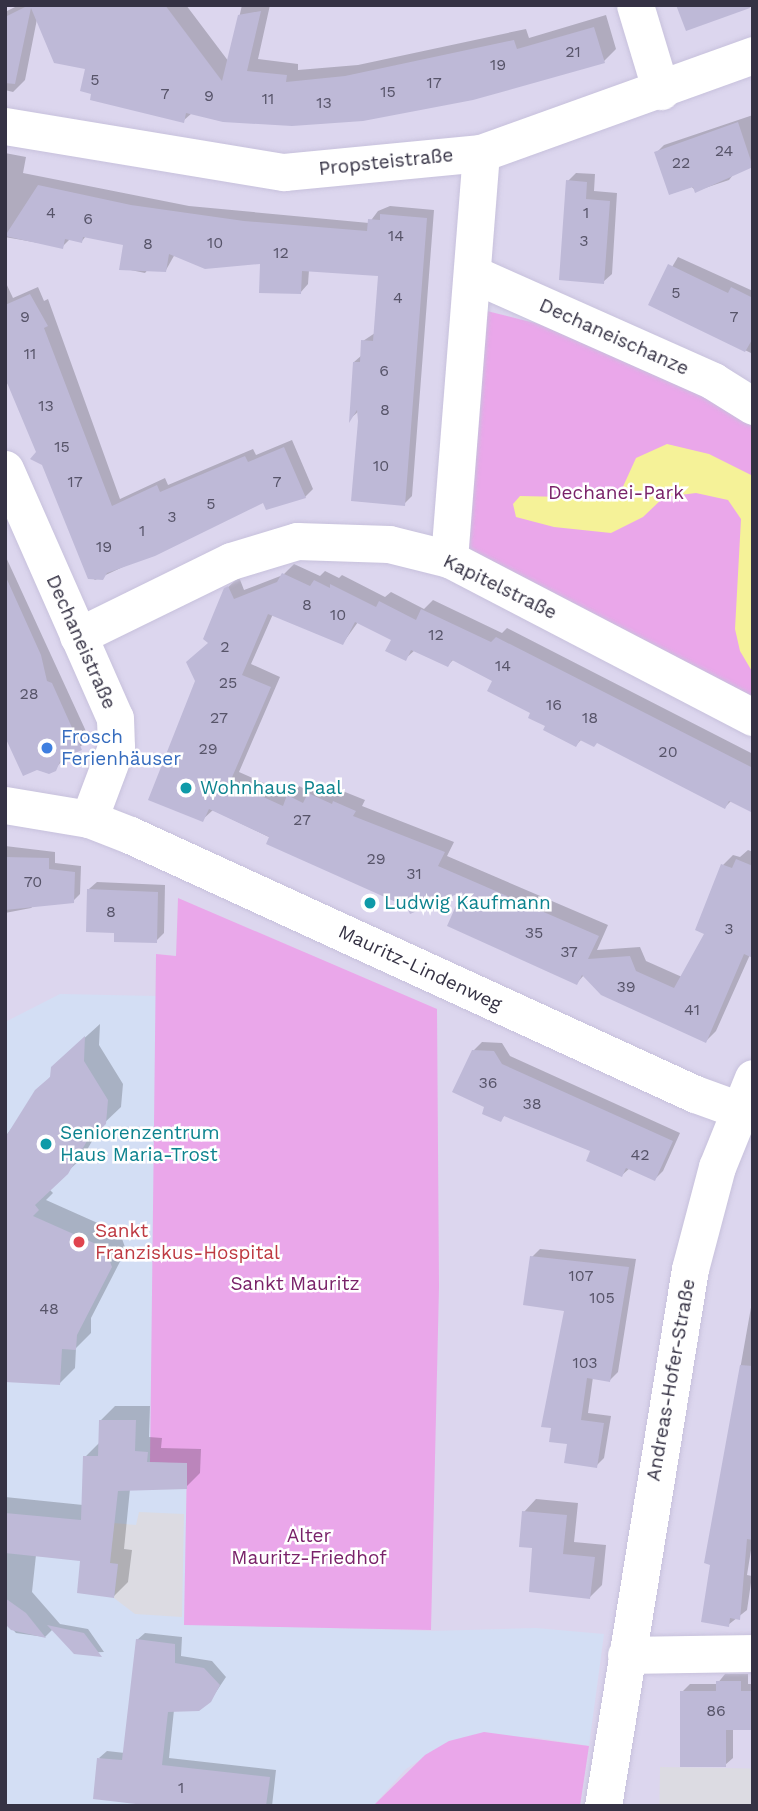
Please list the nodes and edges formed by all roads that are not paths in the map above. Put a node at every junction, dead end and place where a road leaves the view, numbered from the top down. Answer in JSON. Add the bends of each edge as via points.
{"nodes":[{"id":1,"x":635,"y":5,"type":"edge"},
{"id":2,"x":753,"y":55,"type":"edge"},
{"id":3,"x":662,"y":91,"type":"junction"},
{"id":4,"x":5,"y":126,"type":"edge"},
{"id":5,"x":481,"y":153,"type":"junction"},
{"id":6,"x":473,"y":274,"type":"junction"},
{"id":7,"x":753,"y":406,"type":"edge"},
{"id":8,"x":5,"y":469,"type":"edge"},
{"id":9,"x":449,"y":559,"type":"junction"},
{"id":10,"x":78,"y":636,"type":"junction"},
{"id":11,"x":753,"y":717,"type":"edge"},
{"id":12,"x":5,"y":805,"type":"edge"},
{"id":13,"x":89,"y":819,"type":"junction"},
{"id":14,"x":753,"y":1078,"type":"edge"},
{"id":15,"x":745,"y":1113,"type":"edge"},
{"id":16,"x":753,"y":1653,"type":"edge"},
{"id":17,"x":626,"y":1654,"type":"junction"},
{"id":18,"x":603,"y":1806,"type":"edge"}],
"edges":[{"from":1,"to":3,"type":"street"},
{"from":2,"to":3,"type":"street","name":"Propsteistraße"},
{"from":3,"to":5,"type":"street","name":"Propsteistraße"},
{"from":4,"to":5,"type":"street","name":"Propsteistraße","via":[[284,172]]},
{"from":5,"to":6,"type":"street"},
{"from":6,"to":7,"type":"street","name":"Dechaneischanze","via":[[691,370]]},
{"from":6,"to":9,"type":"street"},
{"from":8,"to":10,"type":"street","name":"Dechaneistraße"},
{"from":9,"to":10,"type":"street","name":"Kapitelstraße","via":[[389,544],[298,541],[231,561]]},
{"from":9,"to":11,"type":"street","name":"Kapitelstraße"},
{"from":10,"to":13,"type":"street","name":"Dechaneistraße","via":[[115,718],[116,747]]},
{"from":12,"to":13,"type":"street","name":"Mauritz-Lindenweg"},
{"from":13,"to":15,"type":"street","name":"Mauritz-Lindenweg"},
{"from":14,"to":15,"type":"street","name":"Andreas-Hofer-Straße"},
{"from":15,"to":17,"type":"street","name":"Andreas-Hofer-Straße","via":[[690,1269]]},
{"from":16,"to":17,"type":"street"},
{"from":17,"to":18,"type":"street","name":"Andreas-Hofer-Straße"}]}
